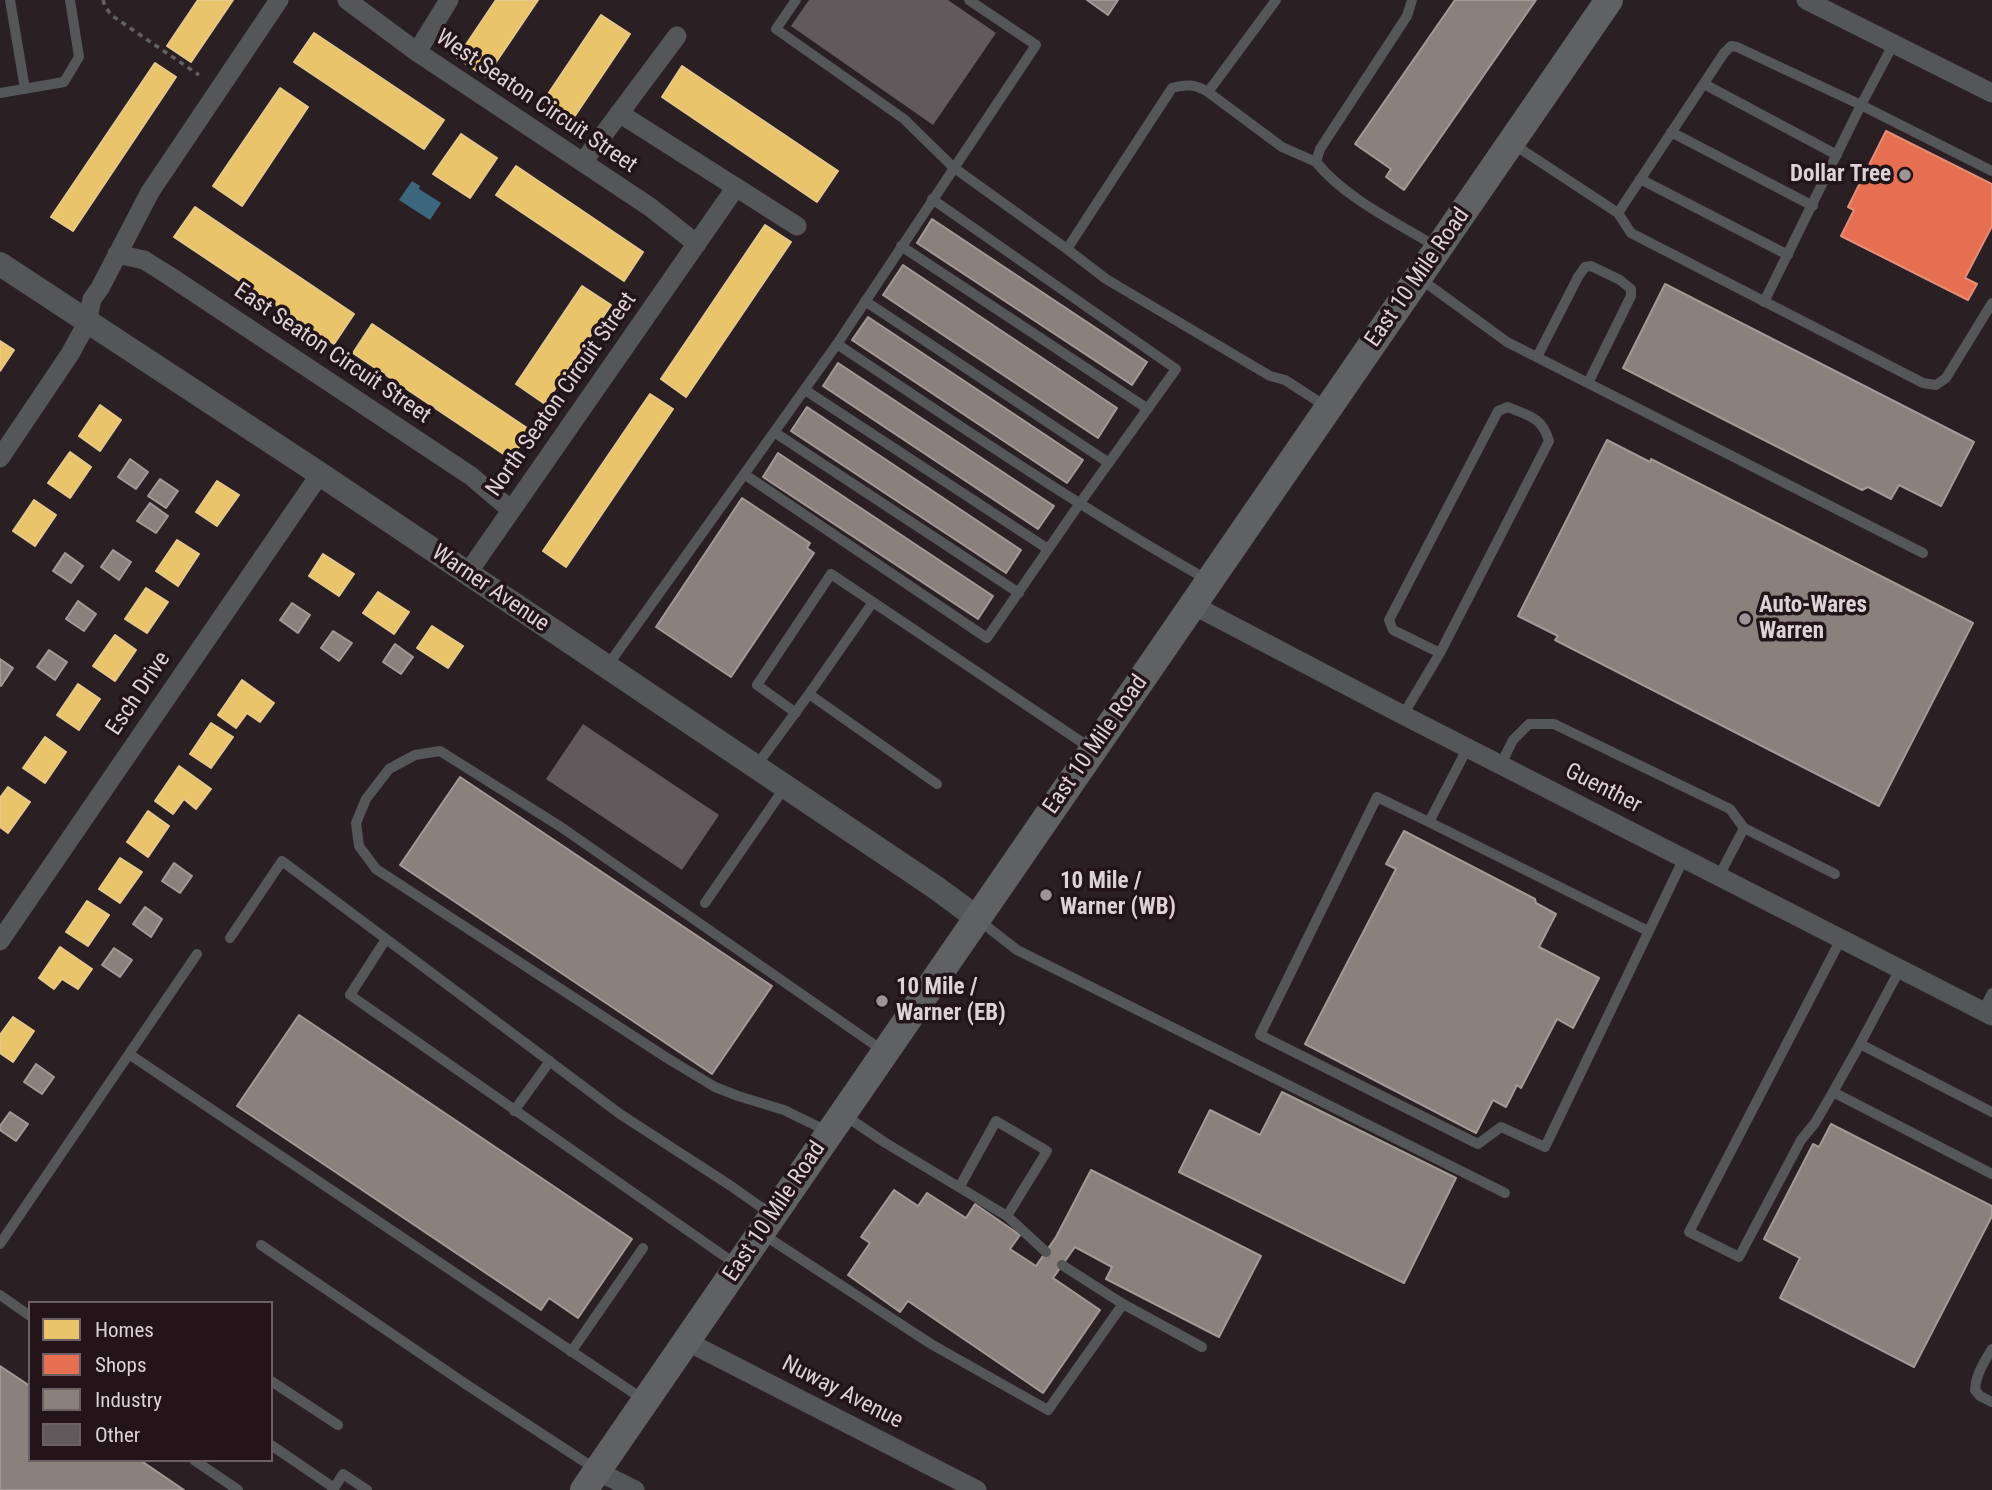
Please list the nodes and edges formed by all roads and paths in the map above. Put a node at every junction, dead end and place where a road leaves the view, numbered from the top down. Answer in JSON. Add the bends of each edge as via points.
{"nodes":[{"id":1,"x":10,"y":0,"type":"edge"},
{"id":2,"x":70,"y":0,"type":"edge"},
{"id":3,"x":103,"y":0,"type":"edge"},
{"id":4,"x":279,"y":0,"type":"edge"},
{"id":5,"x":347,"y":0,"type":"edge"},
{"id":6,"x":449,"y":0,"type":"edge"},
{"id":7,"x":796,"y":0,"type":"edge"},
{"id":8,"x":969,"y":0,"type":"edge"},
{"id":9,"x":1276,"y":0,"type":"edge"},
{"id":10,"x":1412,"y":0,"type":"edge"},
{"id":11,"x":1609,"y":0,"type":"edge"},
{"id":12,"x":1806,"y":0,"type":"edge"},
{"id":13,"x":1834,"y":6,"type":"edge"},
{"id":14,"x":677,"y":36,"type":"dead end"},
{"id":15,"x":1894,"y":43,"type":"junction"},
{"id":16,"x":417,"y":52,"type":"junction"},
{"id":17,"x":199,"y":75,"type":"dead end"},
{"id":18,"x":1704,"y":83,"type":"junction"},
{"id":19,"x":25,"y":89,"type":"junction"},
{"id":20,"x":1990,"y":89,"type":"edge"},
{"id":21,"x":1208,"y":92,"type":"junction"},
{"id":22,"x":0,"y":93,"type":"edge"},
{"id":23,"x":1861,"y":106,"type":"junction"},
{"id":24,"x":619,"y":113,"type":"junction"},
{"id":25,"x":1671,"y":132,"type":"junction"},
{"id":26,"x":1511,"y":143,"type":"junction"},
{"id":27,"x":1837,"y":155,"type":"junction"},
{"id":28,"x":583,"y":162,"type":"junction"},
{"id":29,"x":1317,"y":162,"type":"junction"},
{"id":30,"x":953,"y":167,"type":"junction"},
{"id":31,"x":1992,"y":171,"type":"edge"},
{"id":32,"x":1640,"y":179,"type":"junction"},
{"id":33,"x":736,"y":187,"type":"junction"},
{"id":34,"x":932,"y":199,"type":"junction"},
{"id":35,"x":1813,"y":206,"type":"junction"},
{"id":36,"x":1618,"y":213,"type":"junction"},
{"id":37,"x":797,"y":226,"type":"dead end"},
{"id":38,"x":697,"y":244,"type":"junction"},
{"id":39,"x":901,"y":246,"type":"junction"},
{"id":40,"x":1438,"y":248,"type":"junction"},
{"id":41,"x":1067,"y":249,"type":"junction"},
{"id":42,"x":117,"y":254,"type":"junction"},
{"id":43,"x":1788,"y":255,"type":"junction"},
{"id":44,"x":0,"y":264,"type":"edge"},
{"id":45,"x":1418,"y":277,"type":"junction"},
{"id":46,"x":866,"y":301,"type":"junction"},
{"id":47,"x":1764,"y":302,"type":"junction"},
{"id":48,"x":1992,"y":303,"type":"edge"},
{"id":49,"x":87,"y":323,"type":"junction"},
{"id":50,"x":837,"y":344,"type":"junction"},
{"id":51,"x":1536,"y":357,"type":"junction"},
{"id":52,"x":1588,"y":383,"type":"junction"},
{"id":53,"x":805,"y":390,"type":"junction"},
{"id":54,"x":1328,"y":408,"type":"junction"},
{"id":55,"x":1148,"y":409,"type":"junction"},
{"id":56,"x":774,"y":432,"type":"junction"},
{"id":57,"x":0,"y":458,"type":"edge"},
{"id":58,"x":1109,"y":463,"type":"junction"},
{"id":59,"x":320,"y":474,"type":"junction"},
{"id":60,"x":744,"y":474,"type":"junction"},
{"id":61,"x":1080,"y":503,"type":"junction"},
{"id":62,"x":512,"y":510,"type":"junction"},
{"id":63,"x":1048,"y":549,"type":"junction"},
{"id":64,"x":1923,"y":554,"type":"dead end"},
{"id":65,"x":467,"y":573,"type":"junction"},
{"id":66,"x":1210,"y":581,"type":"junction"},
{"id":67,"x":1019,"y":593,"type":"junction"},
{"id":68,"x":873,"y":602,"type":"junction"},
{"id":69,"x":1193,"y":605,"type":"junction"},
{"id":70,"x":1440,"y":653,"type":"junction"},
{"id":71,"x":607,"y":667,"type":"junction"},
{"id":72,"x":809,"y":694,"type":"junction"},
{"id":73,"x":796,"y":713,"type":"junction"},
{"id":74,"x":1403,"y":715,"type":"junction"},
{"id":75,"x":1468,"y":747,"type":"junction"},
{"id":76,"x":1092,"y":750,"type":"junction"},
{"id":77,"x":1501,"y":764,"type":"junction"},
{"id":78,"x":756,"y":767,"type":"junction"},
{"id":79,"x":937,"y":784,"type":"dead end"},
{"id":80,"x":785,"y":786,"type":"junction"},
{"id":81,"x":1429,"y":821,"type":"junction"},
{"id":82,"x":1744,"y":828,"type":"junction"},
{"id":83,"x":1684,"y":858,"type":"junction"},
{"id":84,"x":1835,"y":874,"type":"dead end"},
{"id":85,"x":1719,"y":876,"type":"junction"},
{"id":86,"x":705,"y":903,"type":"dead end"},
{"id":87,"x":977,"y":918,"type":"junction"},
{"id":88,"x":1648,"y":931,"type":"junction"},
{"id":89,"x":230,"y":938,"type":"dead end"},
{"id":90,"x":386,"y":939,"type":"junction"},
{"id":91,"x":1842,"y":939,"type":"junction"},
{"id":92,"x":0,"y":941,"type":"edge"},
{"id":93,"x":197,"y":954,"type":"dead end"},
{"id":94,"x":1900,"y":969,"type":"junction"},
{"id":95,"x":1992,"y":993,"type":"edge"},
{"id":96,"x":1987,"y":1014,"type":"edge"},
{"id":97,"x":1860,"y":1044,"type":"junction"},
{"id":98,"x":885,"y":1052,"type":"junction"},
{"id":99,"x":129,"y":1054,"type":"junction"},
{"id":100,"x":550,"y":1061,"type":"junction"},
{"id":101,"x":1833,"y":1092,"type":"junction"},
{"id":102,"x":514,"y":1111,"type":"junction"},
{"id":103,"x":1992,"y":1112,"type":"edge"},
{"id":104,"x":835,"y":1123,"type":"junction"},
{"id":105,"x":1992,"y":1174,"type":"edge"},
{"id":106,"x":960,"y":1186,"type":"junction"},
{"id":107,"x":1505,"y":1193,"type":"dead end"},
{"id":108,"x":1007,"y":1216,"type":"junction"},
{"id":109,"x":767,"y":1224,"type":"junction"},
{"id":110,"x":0,"y":1244,"type":"edge"},
{"id":111,"x":261,"y":1245,"type":"dead end"},
{"id":112,"x":643,"y":1248,"type":"dead end"},
{"id":113,"x":1046,"y":1252,"type":"dead end"},
{"id":114,"x":1062,"y":1265,"type":"dead end"},
{"id":115,"x":738,"y":1266,"type":"junction"},
{"id":116,"x":0,"y":1295,"type":"edge"},
{"id":117,"x":1123,"y":1304,"type":"junction"},
{"id":118,"x":28,"y":1314,"type":"edge"},
{"id":119,"x":685,"y":1341,"type":"junction"},
{"id":120,"x":1202,"y":1347,"type":"dead end"},
{"id":121,"x":1992,"y":1349,"type":"edge"},
{"id":122,"x":571,"y":1352,"type":"junction"},
{"id":123,"x":273,"y":1382,"type":"edge"},
{"id":124,"x":645,"y":1400,"type":"junction"},
{"id":125,"x":1992,"y":1402,"type":"edge"},
{"id":126,"x":338,"y":1425,"type":"dead end"},
{"id":127,"x":273,"y":1446,"type":"edge"},
{"id":128,"x":197,"y":1462,"type":"edge"},
{"id":129,"x":590,"y":1480,"type":"edge"},
{"id":130,"x":333,"y":1489,"type":"edge"},
{"id":131,"x":238,"y":1490,"type":"edge"},
{"id":132,"x":367,"y":1490,"type":"edge"},
{"id":133,"x":635,"y":1490,"type":"edge"},
{"id":134,"x":977,"y":1490,"type":"edge"}],
"edges":[{"from":1,"to":19,"type":"lane"},
{"from":2,"to":19,"type":"lane","via":[[79,57],[64,82]]},
{"from":3,"to":17,"type":"path","via":[[111,15]]},
{"from":4,"to":42,"type":"street","via":[[150,192]]},
{"from":5,"to":16,"type":"street","name":"West Seaton Circuit Street"},
{"from":6,"to":16,"type":"street"},
{"from":7,"to":30,"type":"lane","via":[[776,29],[904,120]]},
{"from":8,"to":30,"type":"lane","via":[[1035,45]]},
{"from":9,"to":21,"type":"lane"},
{"from":10,"to":29,"type":"lane","via":[[1401,27],[1320,149]]},
{"from":11,"to":26,"type":"main road","name":"East 10 Mile Road"},
{"from":12,"to":13,"type":"street"},
{"from":13,"to":15,"type":"street"},
{"from":14,"to":24,"type":"street"},
{"from":15,"to":20,"type":"street"},
{"from":15,"to":23,"type":"lane"},
{"from":16,"to":28,"type":"street","name":"West Seaton Circuit Street"},
{"from":18,"to":23,"type":"lane","via":[[1731,46]]},
{"from":18,"to":25,"type":"lane"},
{"from":18,"to":27,"type":"lane"},
{"from":19,"to":22,"type":"lane"},
{"from":21,"to":29,"type":"lane","via":[[1282,147]]},
{"from":21,"to":41,"type":"lane","via":[[1198,85],[1172,88]]},
{"from":23,"to":27,"type":"lane"},
{"from":23,"to":31,"type":"lane"},
{"from":24,"to":28,"type":"street"},
{"from":24,"to":33,"type":"street"},
{"from":25,"to":32,"type":"lane"},
{"from":25,"to":35,"type":"lane"},
{"from":26,"to":36,"type":"lane"},
{"from":26,"to":40,"type":"main road","name":"East 10 Mile Road"},
{"from":27,"to":35,"type":"lane"},
{"from":28,"to":38,"type":"street","name":"West Seaton Circuit Street"},
{"from":29,"to":40,"type":"lane","via":[[1354,197]]},
{"from":30,"to":34,"type":"lane"},
{"from":30,"to":41,"type":"lane"},
{"from":32,"to":36,"type":"lane"},
{"from":32,"to":43,"type":"lane"},
{"from":33,"to":37,"type":"street"},
{"from":33,"to":38,"type":"street","name":"North Seaton Circuit Street"},
{"from":34,"to":39,"type":"lane"},
{"from":34,"to":55,"type":"lane","via":[[1176,369]]},
{"from":35,"to":43,"type":"lane"},
{"from":36,"to":47,"type":"lane","via":[[1631,233]]},
{"from":38,"to":62,"type":"street","name":"North Seaton Circuit Street"},
{"from":39,"to":46,"type":"lane"},
{"from":39,"to":55,"type":"lane"},
{"from":40,"to":45,"type":"main road","name":"East 10 Mile Road"},
{"from":41,"to":54,"type":"lane","via":[[1106,279]]},
{"from":42,"to":49,"type":"street","via":[[92,299]]},
{"from":42,"to":62,"type":"street","name":"East Seaton Circuit Street","via":[[144,260],[168,275],[471,476]]},
{"from":43,"to":47,"type":"lane"},
{"from":44,"to":49,"type":"street","name":"Warner Avenue"},
{"from":45,"to":51,"type":"lane","via":[[1507,342]]},
{"from":45,"to":54,"type":"main road","name":"East 10 Mile Road"},
{"from":46,"to":50,"type":"lane"},
{"from":46,"to":58,"type":"lane"},
{"from":47,"to":48,"type":"lane","via":[[1923,383],[1936,385]]},
{"from":49,"to":57,"type":"street"},
{"from":49,"to":59,"type":"street","name":"Warner Avenue"},
{"from":50,"to":53,"type":"lane"},
{"from":50,"to":61,"type":"lane"},
{"from":51,"to":52,"type":"lane"},
{"from":51,"to":52,"type":"lane","via":[[1585,267],[1620,280],[1631,289],[1631,296]]},
{"from":52,"to":64,"type":"lane"},
{"from":53,"to":56,"type":"lane"},
{"from":53,"to":63,"type":"lane"},
{"from":54,"to":66,"type":"main road","name":"East 10 Mile Road"},
{"from":55,"to":58,"type":"lane"},
{"from":56,"to":60,"type":"lane"},
{"from":56,"to":67,"type":"lane"},
{"from":58,"to":61,"type":"lane"},
{"from":59,"to":65,"type":"street","name":"Warner Avenue"},
{"from":59,"to":92,"type":"street","name":"Esch Drive"},
{"from":60,"to":67,"type":"lane","via":[[988,638]]},
{"from":60,"to":71,"type":"lane"},
{"from":61,"to":63,"type":"lane"},
{"from":61,"to":66,"type":"lane"},
{"from":62,"to":65,"type":"street","name":"North Seaton Circuit Street"},
{"from":63,"to":67,"type":"lane"},
{"from":65,"to":71,"type":"street","name":"Warner Avenue"},
{"from":66,"to":69,"type":"main road","name":"East 10 Mile Road"},
{"from":68,"to":72,"type":"lane"},
{"from":68,"to":73,"type":"lane","via":[[831,574],[758,685]]},
{"from":68,"to":76,"type":"lane"},
{"from":69,"to":74,"type":"street","name":"Guenther"},
{"from":69,"to":76,"type":"main road","name":"East 10 Mile Road"},
{"from":70,"to":70,"type":"lane","via":[[1549,441],[1545,426],[1508,407],[1498,411],[1389,620],[1393,630]]},
{"from":70,"to":74,"type":"lane"},
{"from":71,"to":78,"type":"street","name":"Warner Avenue"},
{"from":72,"to":73,"type":"lane"},
{"from":72,"to":79,"type":"lane"},
{"from":73,"to":78,"type":"lane"},
{"from":74,"to":75,"type":"street","name":"Guenther"},
{"from":75,"to":77,"type":"street","name":"Guenther"},
{"from":75,"to":81,"type":"lane"},
{"from":76,"to":87,"type":"main road","name":"East 10 Mile Road"},
{"from":77,"to":82,"type":"lane","via":[[1513,740],[1529,724],[1554,724],[1730,809]]},
{"from":77,"to":83,"type":"street","name":"Guenther"},
{"from":78,"to":80,"type":"street","name":"Warner Avenue"},
{"from":80,"to":86,"type":"lane"},
{"from":80,"to":87,"type":"street","name":"Warner Avenue"},
{"from":81,"to":88,"type":"lane"},
{"from":81,"to":88,"type":"lane","via":[[1377,797],[1260,1035],[1478,1144],[1501,1127],[1545,1147]]},
{"from":82,"to":84,"type":"lane"},
{"from":82,"to":85,"type":"lane"},
{"from":83,"to":85,"type":"street","name":"Guenther"},
{"from":83,"to":88,"type":"lane"},
{"from":85,"to":91,"type":"street","name":"Guenther"},
{"from":87,"to":98,"type":"main road","name":"East 10 Mile Road"},
{"from":87,"to":107,"type":"lane","via":[[1017,950]]},
{"from":89,"to":90,"type":"lane","via":[[282,861]]},
{"from":90,"to":100,"type":"lane"},
{"from":90,"to":102,"type":"lane","via":[[350,995]]},
{"from":91,"to":94,"type":"street","name":"Guenther"},
{"from":91,"to":101,"type":"lane","via":[[1689,1232],[1739,1257],[1801,1140]]},
{"from":93,"to":99,"type":"lane"},
{"from":94,"to":96,"type":"street","name":"Guenther"},
{"from":94,"to":97,"type":"lane"},
{"from":95,"to":96,"type":"lane"},
{"from":97,"to":101,"type":"lane"},
{"from":97,"to":103,"type":"lane"},
{"from":98,"to":104,"type":"main road","name":"East 10 Mile Road"},
{"from":98,"to":104,"type":"lane","via":[[561,827],[440,751],[415,755],[389,769],[366,799],[356,823],[359,846],[376,869],[715,1087]]},
{"from":99,"to":110,"type":"lane"},
{"from":99,"to":122,"type":"lane"},
{"from":100,"to":102,"type":"lane"},
{"from":100,"to":109,"type":"lane","via":[[620,1114],[731,1186]]},
{"from":101,"to":105,"type":"lane"},
{"from":102,"to":115,"type":"lane"},
{"from":104,"to":106,"type":"lane","via":[[884,1142]]},
{"from":104,"to":109,"type":"main road","name":"East 10 Mile Road"},
{"from":106,"to":108,"type":"lane"},
{"from":106,"to":108,"type":"lane","via":[[996,1121],[1047,1151]]},
{"from":108,"to":113,"type":"lane"},
{"from":109,"to":115,"type":"main road","name":"East 10 Mile Road"},
{"from":109,"to":117,"type":"lane","via":[[931,1344],[1048,1410]]},
{"from":111,"to":129,"type":"lane","via":[[467,1385]]},
{"from":112,"to":122,"type":"lane"},
{"from":114,"to":117,"type":"lane"},
{"from":115,"to":119,"type":"main road","name":"East 10 Mile Road"},
{"from":116,"to":118,"type":"lane"},
{"from":117,"to":120,"type":"lane"},
{"from":119,"to":124,"type":"main road","name":"East 10 Mile Road"},
{"from":119,"to":134,"type":"street","name":"Nuway Avenue"},
{"from":121,"to":125,"type":"lane","via":[[1975,1390]]},
{"from":122,"to":124,"type":"lane"},
{"from":123,"to":126,"type":"lane"},
{"from":124,"to":129,"type":"main road","name":"East 10 Mile Road"},
{"from":127,"to":130,"type":"lane"},
{"from":128,"to":131,"type":"lane"},
{"from":129,"to":133,"type":"street"},
{"from":130,"to":132,"type":"lane","via":[[343,1474]]}]}
